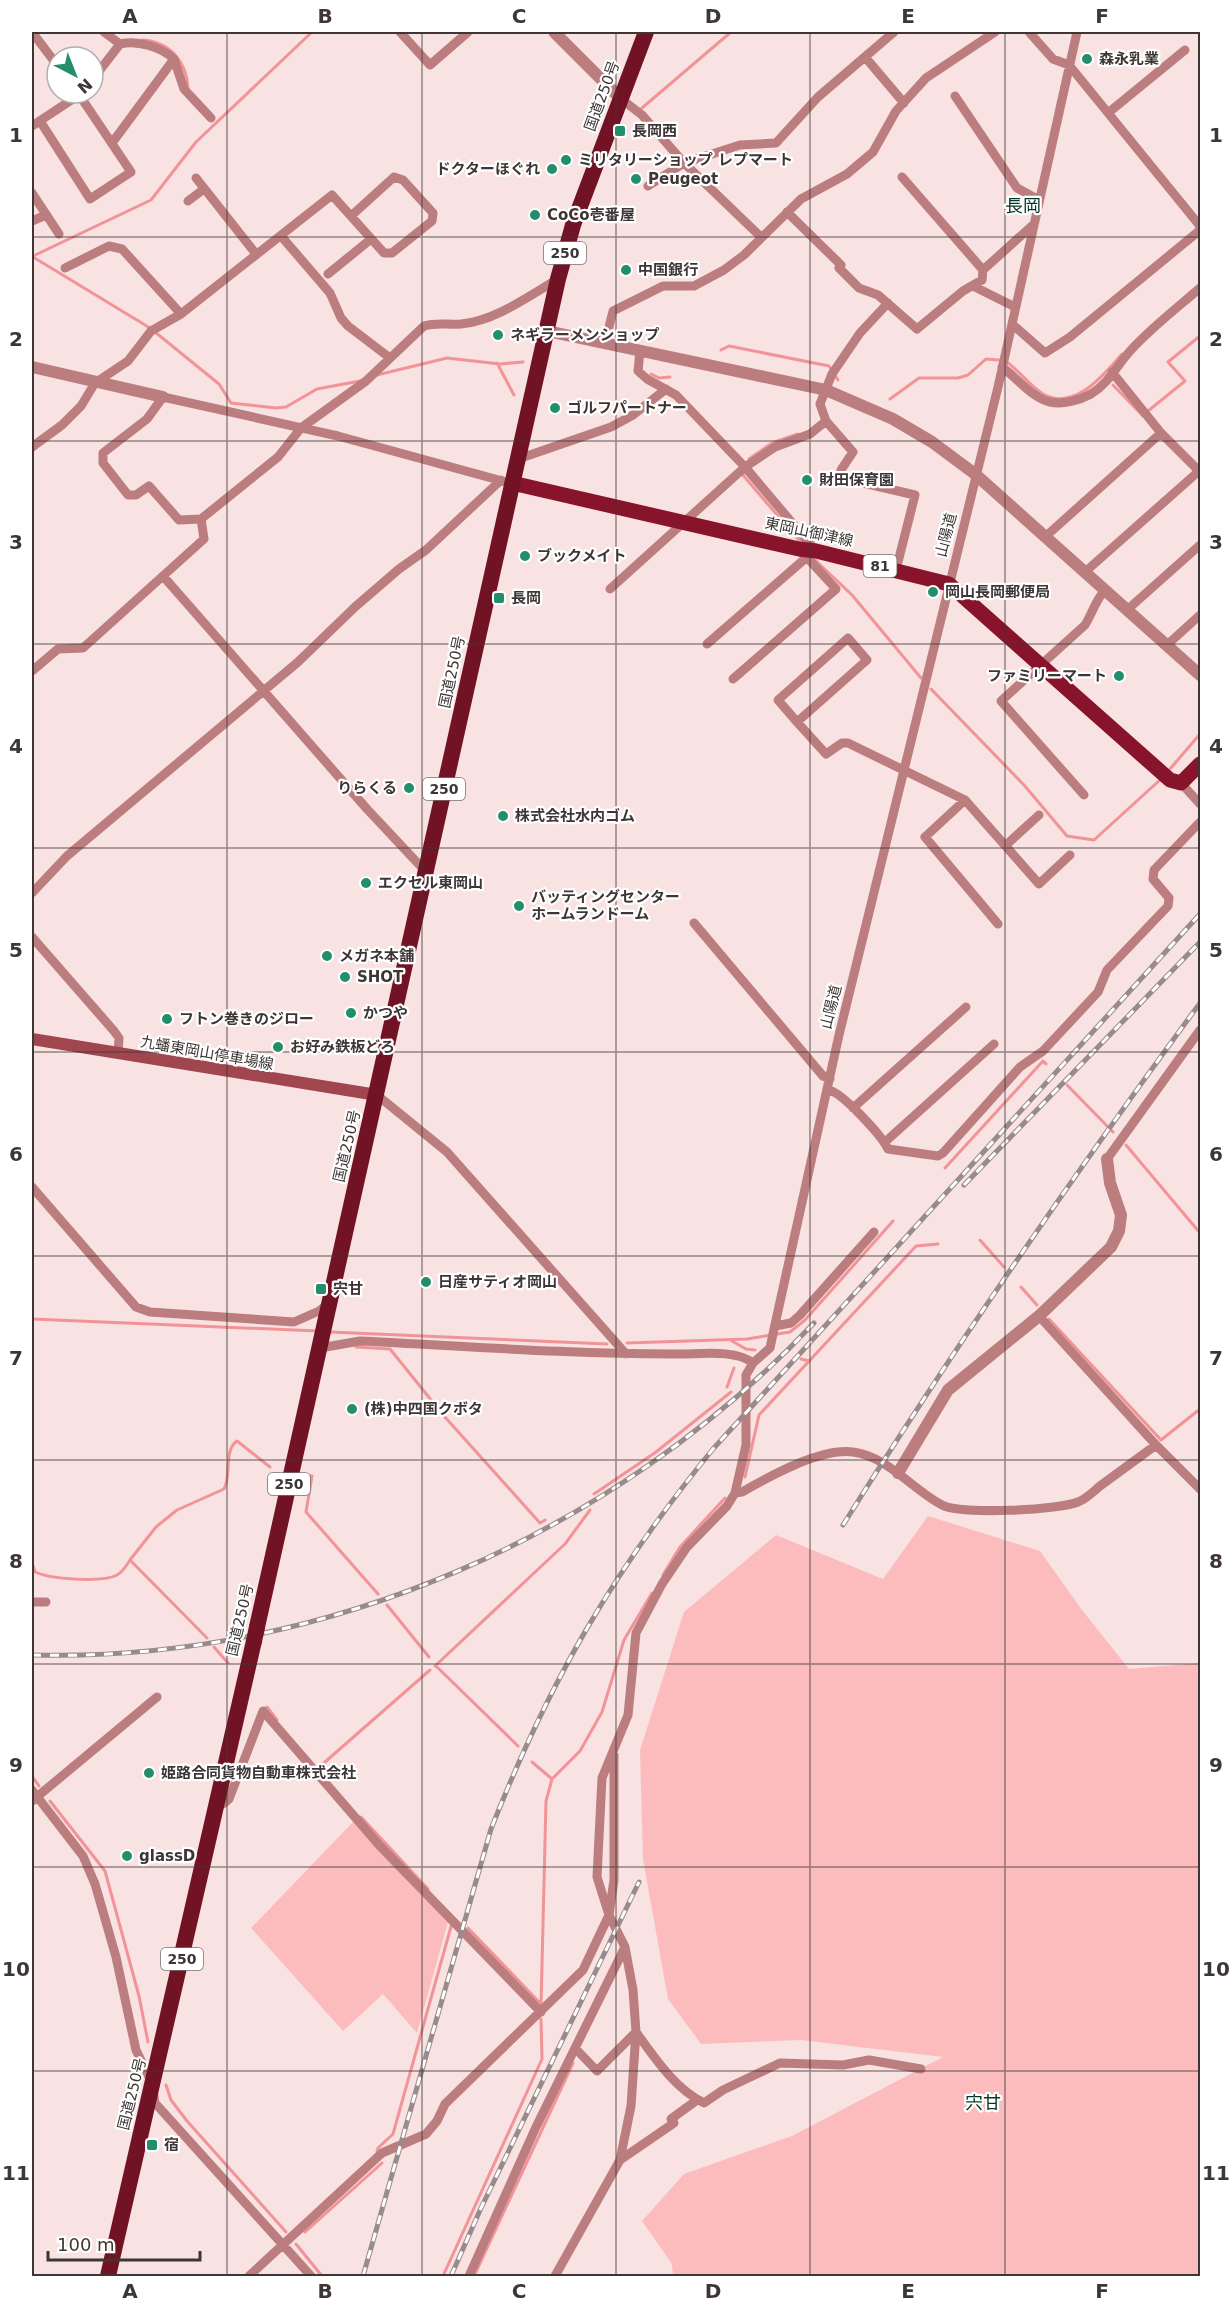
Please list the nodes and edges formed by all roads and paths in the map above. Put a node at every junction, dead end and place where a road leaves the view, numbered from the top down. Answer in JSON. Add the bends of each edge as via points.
{"nodes":[{"id":1,"x":32,"y":32,"type":"edge"},
{"id":2,"x":104,"y":32,"type":"edge"},
{"id":3,"x":400,"y":32,"type":"edge"},
{"id":4,"x":468,"y":32,"type":"edge"},
{"id":5,"x":554,"y":32,"type":"edge"},
{"id":6,"x":646,"y":32,"type":"edge"},
{"id":7,"x":894,"y":32,"type":"edge"},
{"id":8,"x":995,"y":32,"type":"edge"},
{"id":9,"x":1029,"y":32,"type":"edge"},
{"id":10,"x":1077,"y":32,"type":"edge"},
{"id":11,"x":120,"y":44,"type":"junction"},
{"id":12,"x":45,"y":49,"type":"edge"},
{"id":13,"x":1185,"y":50,"type":"dead end"},
{"id":14,"x":866,"y":57,"type":"junction"},
{"id":15,"x":174,"y":59,"type":"junction"},
{"id":16,"x":105,"y":63,"type":"edge"},
{"id":17,"x":1069,"y":65,"type":"junction"},
{"id":18,"x":955,"y":96,"type":"dead end"},
{"id":19,"x":620,"y":98,"type":"junction"},
{"id":20,"x":904,"y":103,"type":"junction"},
{"id":21,"x":64,"y":105,"type":"edge"},
{"id":22,"x":87,"y":105,"type":"edge"},
{"id":23,"x":1108,"y":113,"type":"junction"},
{"id":24,"x":211,"y":118,"type":"dead end"},
{"id":25,"x":36,"y":124,"type":"edge"},
{"id":26,"x":112,"y":143,"type":"junction"},
{"id":27,"x":684,"y":163,"type":"junction"},
{"id":28,"x":902,"y":177,"type":"dead end"},
{"id":29,"x":196,"y":178,"type":"dead end"},
{"id":30,"x":648,"y":186,"type":"dead end"},
{"id":31,"x":204,"y":189,"type":"junction"},
{"id":32,"x":32,"y":193,"type":"edge"},
{"id":33,"x":1039,"y":200,"type":"junction"},
{"id":34,"x":188,"y":201,"type":"dead end"},
{"id":35,"x":787,"y":212,"type":"junction"},
{"id":36,"x":46,"y":215,"type":"junction"},
{"id":37,"x":351,"y":216,"type":"junction"},
{"id":38,"x":32,"y":221,"type":"edge"},
{"id":39,"x":1034,"y":224,"type":"junction"},
{"id":40,"x":1200,"y":226,"type":"edge"},
{"id":41,"x":59,"y":234,"type":"dead end"},
{"id":42,"x":281,"y":236,"type":"junction"},
{"id":43,"x":761,"y":237,"type":"junction"},
{"id":44,"x":371,"y":239,"type":"junction"},
{"id":45,"x":256,"y":254,"type":"junction"},
{"id":46,"x":65,"y":268,"type":"dead end"},
{"id":47,"x":983,"y":270,"type":"junction"},
{"id":48,"x":328,"y":274,"type":"dead end"},
{"id":49,"x":554,"y":281,"type":"junction"},
{"id":50,"x":973,"y":286,"type":"junction"},
{"id":51,"x":1200,"y":288,"type":"edge"},
{"id":52,"x":888,"y":303,"type":"junction"},
{"id":53,"x":1015,"y":307,"type":"junction"},
{"id":54,"x":181,"y":314,"type":"junction"},
{"id":55,"x":1012,"y":324,"type":"junction"},
{"id":56,"x":547,"y":331,"type":"junction"},
{"id":57,"x":604,"y":343,"type":"junction"},
{"id":58,"x":640,"y":351,"type":"junction"},
{"id":59,"x":390,"y":358,"type":"junction"},
{"id":60,"x":1002,"y":366,"type":"junction"},
{"id":61,"x":32,"y":367,"type":"edge"},
{"id":62,"x":1112,"y":372,"type":"junction"},
{"id":63,"x":95,"y":383,"type":"junction"},
{"id":64,"x":666,"y":389,"type":"junction"},
{"id":65,"x":826,"y":390,"type":"junction"},
{"id":66,"x":163,"y":397,"type":"junction"},
{"id":67,"x":826,"y":421,"type":"junction"},
{"id":68,"x":301,"y":428,"type":"junction"},
{"id":69,"x":1161,"y":433,"type":"junction"},
{"id":70,"x":32,"y":447,"type":"edge"},
{"id":71,"x":517,"y":459,"type":"junction"},
{"id":72,"x":745,"y":467,"type":"junction"},
{"id":73,"x":1200,"y":472,"type":"edge"},
{"id":74,"x":975,"y":474,"type":"junction"},
{"id":75,"x":506,"y":482,"type":"junction"},
{"id":76,"x":201,"y":519,"type":"junction"},
{"id":77,"x":685,"y":523,"type":"junction"},
{"id":78,"x":1045,"y":537,"type":"junction"},
{"id":79,"x":1200,"y":545,"type":"edge"},
{"id":80,"x":807,"y":552,"type":"junction"},
{"id":81,"x":896,"y":570,"type":"junction"},
{"id":82,"x":1085,"y":572,"type":"junction"},
{"id":83,"x":163,"y":576,"type":"junction"},
{"id":84,"x":949,"y":584,"type":"junction"},
{"id":85,"x":610,"y":588,"type":"dead end"},
{"id":86,"x":1105,"y":590,"type":"junction"},
{"id":87,"x":1127,"y":610,"type":"junction"},
{"id":88,"x":1200,"y":615,"type":"edge"},
{"id":89,"x":707,"y":644,"type":"dead end"},
{"id":90,"x":1167,"y":645,"type":"junction"},
{"id":91,"x":1042,"y":665,"type":"junction"},
{"id":92,"x":32,"y":671,"type":"edge"},
{"id":93,"x":1200,"y":675,"type":"edge"},
{"id":94,"x":733,"y":679,"type":"dead end"},
{"id":95,"x":262,"y":690,"type":"junction"},
{"id":96,"x":797,"y":722,"type":"junction"},
{"id":97,"x":1200,"y":764,"type":"edge"},
{"id":98,"x":904,"y":769,"type":"junction"},
{"id":99,"x":1181,"y":783,"type":"junction"},
{"id":100,"x":1084,"y":795,"type":"dead end"},
{"id":101,"x":962,"y":798,"type":"junction"},
{"id":102,"x":1200,"y":804,"type":"edge"},
{"id":103,"x":1039,"y":815,"type":"dead end"},
{"id":104,"x":1200,"y":822,"type":"edge"},
{"id":105,"x":1005,"y":845,"type":"junction"},
{"id":106,"x":1071,"y":855,"type":"dead end"},
{"id":107,"x":426,"y":872,"type":"junction"},
{"id":108,"x":32,"y":893,"type":"edge"},
{"id":109,"x":693,"y":923,"type":"dead end"},
{"id":110,"x":998,"y":924,"type":"dead end"},
{"id":111,"x":32,"y":937,"type":"edge"},
{"id":112,"x":966,"y":1007,"type":"dead end"},
{"id":113,"x":1200,"y":1030,"type":"edge"},
{"id":114,"x":32,"y":1039,"type":"edge"},
{"id":115,"x":994,"y":1044,"type":"dead end"},
{"id":116,"x":118,"y":1053,"type":"junction"},
{"id":117,"x":830,"y":1079,"type":"junction"},
{"id":118,"x":828,"y":1090,"type":"junction"},
{"id":119,"x":377,"y":1095,"type":"junction"},
{"id":120,"x":852,"y":1108,"type":"junction"},
{"id":121,"x":885,"y":1142,"type":"junction"},
{"id":122,"x":1107,"y":1159,"type":"joint"},
{"id":123,"x":32,"y":1187,"type":"edge"},
{"id":124,"x":874,"y":1232,"type":"dead end"},
{"id":125,"x":330,"y":1302,"type":"junction"},
{"id":126,"x":1039,"y":1316,"type":"junction"},
{"id":127,"x":775,"y":1328,"type":"junction"},
{"id":128,"x":320,"y":1345,"type":"junction"},
{"id":129,"x":626,"y":1354,"type":"junction"},
{"id":130,"x":753,"y":1364,"type":"junction"},
{"id":131,"x":1156,"y":1445,"type":"junction"},
{"id":132,"x":898,"y":1473,"type":"junction"},
{"id":133,"x":1200,"y":1489,"type":"edge"},
{"id":134,"x":735,"y":1493,"type":"junction"},
{"id":135,"x":32,"y":1602,"type":"edge"},
{"id":136,"x":46,"y":1602,"type":"dead end"},
{"id":137,"x":157,"y":1697,"type":"dead end"},
{"id":138,"x":614,"y":1749,"type":"junction"},
{"id":139,"x":33,"y":1795,"type":"edge"},
{"id":140,"x":216,"y":1804,"type":"junction"},
{"id":141,"x":609,"y":1915,"type":"junction"},
{"id":142,"x":625,"y":1947,"type":"junction"},
{"id":143,"x":541,"y":2012,"type":"junction"},
{"id":144,"x":636,"y":2032,"type":"junction"},
{"id":145,"x":162,"y":2048,"type":"junction"},
{"id":146,"x":136,"y":2050,"type":"junction"},
{"id":147,"x":577,"y":2051,"type":"junction"},
{"id":148,"x":921,"y":2069,"type":"dead end"},
{"id":149,"x":152,"y":2083,"type":"junction"},
{"id":150,"x":697,"y":2100,"type":"junction"},
{"id":151,"x":620,"y":2160,"type":"junction"},
{"id":152,"x":283,"y":2243,"type":"junction"},
{"id":153,"x":108,"y":2277,"type":"edge"},
{"id":154,"x":249,"y":2277,"type":"edge"},
{"id":155,"x":311,"y":2277,"type":"edge"},
{"id":156,"x":469,"y":2277,"type":"edge"},
{"id":157,"x":555,"y":2277,"type":"edge"}],
"edges":[{"from":1,"to":12,"type":"street"},
{"from":2,"to":11,"type":"street"},
{"from":3,"to":4,"type":"street","via":[[430,64]]},
{"from":5,"to":19,"type":"street"},
{"from":6,"to":19,"type":"highway","name":"国道250号","number":"250"},
{"from":7,"to":14,"type":"street"},
{"from":8,"to":20,"type":"street","via":[[926,78]]},
{"from":9,"to":17,"type":"street","via":[[1053,59]]},
{"from":10,"to":17,"type":"street","name":"山陽道"},
{"from":11,"to":15,"type":"street","via":[[164,49]]},
{"from":11,"to":16,"type":"street"},
{"from":13,"to":23,"type":"street"},
{"from":14,"to":20,"type":"street"},
{"from":14,"to":27,"type":"street","via":[[818,98],[776,143],[740,145]]},
{"from":15,"to":24,"type":"street","via":[[184,89]]},
{"from":15,"to":26,"type":"street"},
{"from":17,"to":23,"type":"street"},
{"from":17,"to":33,"type":"street","name":"山陽道"},
{"from":18,"to":33,"type":"street","via":[[1017,188]]},
{"from":19,"to":27,"type":"street","via":[[642,115]]},
{"from":19,"to":49,"type":"highway","name":"国道250号","number":"250"},
{"from":20,"to":35,"type":"street","via":[[873,152],[848,174],[801,199]]},
{"from":21,"to":25,"type":"street"},
{"from":22,"to":26,"type":"street"},
{"from":23,"to":40,"type":"street"},
{"from":25,"to":26,"type":"street","via":[[90,199],[131,172]]},
{"from":27,"to":30,"type":"street"},
{"from":27,"to":43,"type":"street"},
{"from":28,"to":47,"type":"street"},
{"from":29,"to":31,"type":"street"},
{"from":31,"to":34,"type":"street"},
{"from":31,"to":45,"type":"street"},
{"from":32,"to":36,"type":"street"},
{"from":33,"to":39,"type":"street","name":"山陽道"},
{"from":35,"to":43,"type":"street"},
{"from":35,"to":52,"type":"street","via":[[859,288]]},
{"from":36,"to":38,"type":"street"},
{"from":36,"to":41,"type":"street"},
{"from":37,"to":42,"type":"street","via":[[332,195]]},
{"from":37,"to":44,"type":"street"},
{"from":37,"to":44,"type":"street","via":[[394,177],[403,180],[433,213],[432,220],[392,253],[384,253]]},
{"from":39,"to":47,"type":"street"},
{"from":39,"to":53,"type":"street","name":"山陽道"},
{"from":40,"to":55,"type":"street","via":[[1199,231],[1070,337],[1045,353]]},
{"from":42,"to":45,"type":"street"},
{"from":42,"to":59,"type":"street","via":[[330,293],[348,326]]},
{"from":43,"to":57,"type":"street","via":[[724,270],[694,286],[663,286],[613,311]]},
{"from":44,"to":48,"type":"street"},
{"from":45,"to":54,"type":"street"},
{"from":46,"to":54,"type":"street","via":[[109,246],[122,249]]},
{"from":47,"to":50,"type":"street","via":[[982,280]]},
{"from":49,"to":56,"type":"highway","name":"国道250号","number":"250"},
{"from":49,"to":59,"type":"street","via":[[490,316],[461,324],[435,322],[424,326]]},
{"from":50,"to":52,"type":"street","via":[[917,328]]},
{"from":50,"to":53,"type":"street"},
{"from":51,"to":62,"type":"street"},
{"from":52,"to":65,"type":"street","via":[[860,333],[834,370]]},
{"from":53,"to":55,"type":"street","name":"山陽道"},
{"from":54,"to":63,"type":"street","via":[[153,330],[128,360]]},
{"from":55,"to":60,"type":"street","name":"山陽道"},
{"from":56,"to":57,"type":"street"},
{"from":56,"to":71,"type":"highway","name":"国道250号","number":"250"},
{"from":57,"to":58,"type":"street"},
{"from":58,"to":64,"type":"street","via":[[638,371]]},
{"from":58,"to":65,"type":"street"},
{"from":59,"to":68,"type":"street","via":[[366,381]]},
{"from":60,"to":62,"type":"street","via":[[1038,397],[1052,402],[1089,395],[1109,380]]},
{"from":60,"to":74,"type":"street","name":"山陽道"},
{"from":61,"to":63,"type":"street"},
{"from":62,"to":69,"type":"street"},
{"from":63,"to":66,"type":"street"},
{"from":63,"to":70,"type":"street","via":[[81,406]]},
{"from":64,"to":71,"type":"street","via":[[610,427]]},
{"from":64,"to":72,"type":"street"},
{"from":65,"to":67,"type":"street","via":[[820,404]]},
{"from":65,"to":74,"type":"street","via":[[893,418]]},
{"from":66,"to":68,"type":"street"},
{"from":66,"to":76,"type":"street","via":[[147,419],[104,453],[104,463],[128,495],[136,495],[149,486],[179,520]]},
{"from":67,"to":72,"type":"street","via":[[810,434],[775,447]]},
{"from":67,"to":81,"type":"street","via":[[853,452],[841,470],[846,479],[915,495]]},
{"from":68,"to":75,"type":"street"},
{"from":68,"to":76,"type":"street","via":[[278,457]]},
{"from":69,"to":73,"type":"street"},
{"from":69,"to":78,"type":"street"},
{"from":71,"to":75,"type":"highway","name":"国道250号","number":"250"},
{"from":72,"to":77,"type":"street"},
{"from":72,"to":80,"type":"street"},
{"from":73,"to":82,"type":"street"},
{"from":74,"to":78,"type":"street"},
{"from":74,"to":84,"type":"street","name":"山陽道"},
{"from":75,"to":77,"type":"main road","name":"東岡山御津線","number":"81"},
{"from":75,"to":95,"type":"street","via":[[399,568],[298,662]]},
{"from":75,"to":107,"type":"highway","name":"国道250号","number":"250"},
{"from":76,"to":83,"type":"street","via":[[204,539]]},
{"from":77,"to":80,"type":"main road","name":"東岡山御津線","number":"81"},
{"from":77,"to":85,"type":"street"},
{"from":78,"to":82,"type":"street"},
{"from":79,"to":87,"type":"street"},
{"from":80,"to":81,"type":"main road","name":"東岡山御津線","number":"81"},
{"from":80,"to":89,"type":"street"},
{"from":80,"to":94,"type":"street","via":[[836,589]]},
{"from":81,"to":84,"type":"main road","name":"東岡山御津線","number":"81"},
{"from":82,"to":86,"type":"street"},
{"from":83,"to":92,"type":"street","via":[[83,648],[58,649]]},
{"from":83,"to":95,"type":"street"},
{"from":84,"to":91,"type":"main road","name":"東岡山御津線","number":"81"},
{"from":84,"to":98,"type":"street","name":"山陽道"},
{"from":86,"to":87,"type":"street"},
{"from":86,"to":91,"type":"street","via":[[1093,604],[1085,624]]},
{"from":87,"to":90,"type":"street"},
{"from":88,"to":90,"type":"street"},
{"from":90,"to":93,"type":"street"},
{"from":91,"to":99,"type":"main road","name":"東岡山御津線","number":"81","via":[[1170,780]]},
{"from":91,"to":100,"type":"street","via":[[1001,701]]},
{"from":95,"to":107,"type":"street"},
{"from":95,"to":108,"type":"street","via":[[68,856]]},
{"from":96,"to":96,"type":"street","via":[[867,660],[848,638],[778,700]]},
{"from":96,"to":98,"type":"street","via":[[826,753],[848,742]]},
{"from":97,"to":99,"type":"main road"},
{"from":98,"to":101,"type":"street"},
{"from":98,"to":117,"type":"street","name":"山陽道"},
{"from":99,"to":102,"type":"street"},
{"from":101,"to":105,"type":"street"},
{"from":101,"to":110,"type":"street","via":[[925,837]]},
{"from":103,"to":105,"type":"street"},
{"from":104,"to":121,"type":"street","via":[[1154,870],[1153,879],[1169,898],[1168,906],[1107,970],[1091,1000],[1043,1051],[1020,1067],[943,1153],[938,1156],[888,1149]]},
{"from":105,"to":106,"type":"street","via":[[1039,884]]},
{"from":107,"to":119,"type":"highway","name":"国道250号","number":"250"},
{"from":109,"to":117,"type":"street","via":[[823,1076]]},
{"from":111,"to":116,"type":"street","via":[[114,1031],[119,1038]]},
{"from":112,"to":120,"type":"street"},
{"from":113,"to":122,"type":"street"},
{"from":114,"to":116,"type":"main road","name":"九蟠東岡山停車場線"},
{"from":115,"to":121,"type":"street"},
{"from":116,"to":119,"type":"main road","name":"九蟠東岡山停車場線"},
{"from":117,"to":118,"type":"street","name":"山陽道"},
{"from":118,"to":120,"type":"street","via":[[834,1090]]},
{"from":118,"to":127,"type":"street","name":"山陽道"},
{"from":119,"to":125,"type":"highway","name":"国道250号","number":"250"},
{"from":119,"to":129,"type":"street","via":[[447,1152]]},
{"from":120,"to":121,"type":"street"},
{"from":122,"to":126,"type":"street","via":[[1110,1183],[1120,1207],[1115,1240]]},
{"from":123,"to":125,"type":"street","via":[[136,1307],[150,1312],[294,1322]]},
{"from":124,"to":127,"type":"street","via":[[800,1315]]},
{"from":125,"to":128,"type":"highway","name":"国道250号","number":"250"},
{"from":126,"to":131,"type":"street"},
{"from":126,"to":132,"type":"street","via":[[948,1390]]},
{"from":127,"to":130,"type":"street","name":"山陽道","via":[[770,1348]]},
{"from":128,"to":129,"type":"street","via":[[360,1341]]},
{"from":128,"to":140,"type":"highway","name":"国道250号","number":"250"},
{"from":129,"to":130,"type":"street","via":[[726,1355]]},
{"from":130,"to":134,"type":"street","via":[[746,1375],[746,1445]]},
{"from":131,"to":132,"type":"street","via":[[1079,1502],[1058,1507],[957,1510],[944,1506]]},
{"from":131,"to":133,"type":"street"},
{"from":132,"to":134,"type":"street","via":[[854,1452],[835,1453]]},
{"from":134,"to":138,"type":"street","via":[[728,1506],[687,1547],[636,1633],[627,1715]]},
{"from":135,"to":136,"type":"street"},
{"from":137,"to":139,"type":"street","via":[[58,1782]]},
{"from":138,"to":141,"type":"street","via":[[614,1880]]},
{"from":138,"to":141,"type":"street","via":[[602,1778],[597,1877]]},
{"from":139,"to":146,"type":"street","via":[[82,1856],[95,1884]]},
{"from":140,"to":143,"type":"street","via":[[229,1799],[263,1711],[380,1846]]},
{"from":140,"to":145,"type":"highway","name":"国道250号","number":"250"},
{"from":141,"to":142,"type":"street"},
{"from":141,"to":143,"type":"street","via":[[583,1970]]},
{"from":142,"to":144,"type":"street"},
{"from":142,"to":147,"type":"street"},
{"from":143,"to":152,"type":"street","via":[[445,2104],[426,2134],[382,2153]]},
{"from":144,"to":147,"type":"street","via":[[597,2071]]},
{"from":144,"to":150,"type":"street","via":[[662,2066]]},
{"from":144,"to":151,"type":"street","via":[[631,2106]]},
{"from":145,"to":146,"type":"street","via":[[154,2055]]},
{"from":145,"to":149,"type":"highway","name":"国道250号","number":"250"},
{"from":146,"to":149,"type":"street"},
{"from":147,"to":156,"type":"street"},
{"from":148,"to":150,"type":"street","via":[[869,2060],[843,2065],[780,2063],[723,2090],[710,2102]]},
{"from":149,"to":152,"type":"street","via":[[155,2103]]},
{"from":149,"to":153,"type":"highway","name":"国道250号","number":"250"},
{"from":150,"to":151,"type":"street","via":[[671,2120],[674,2123]]},
{"from":151,"to":157,"type":"street"},
{"from":152,"to":154,"type":"street"},
{"from":152,"to":155,"type":"street"}]}
